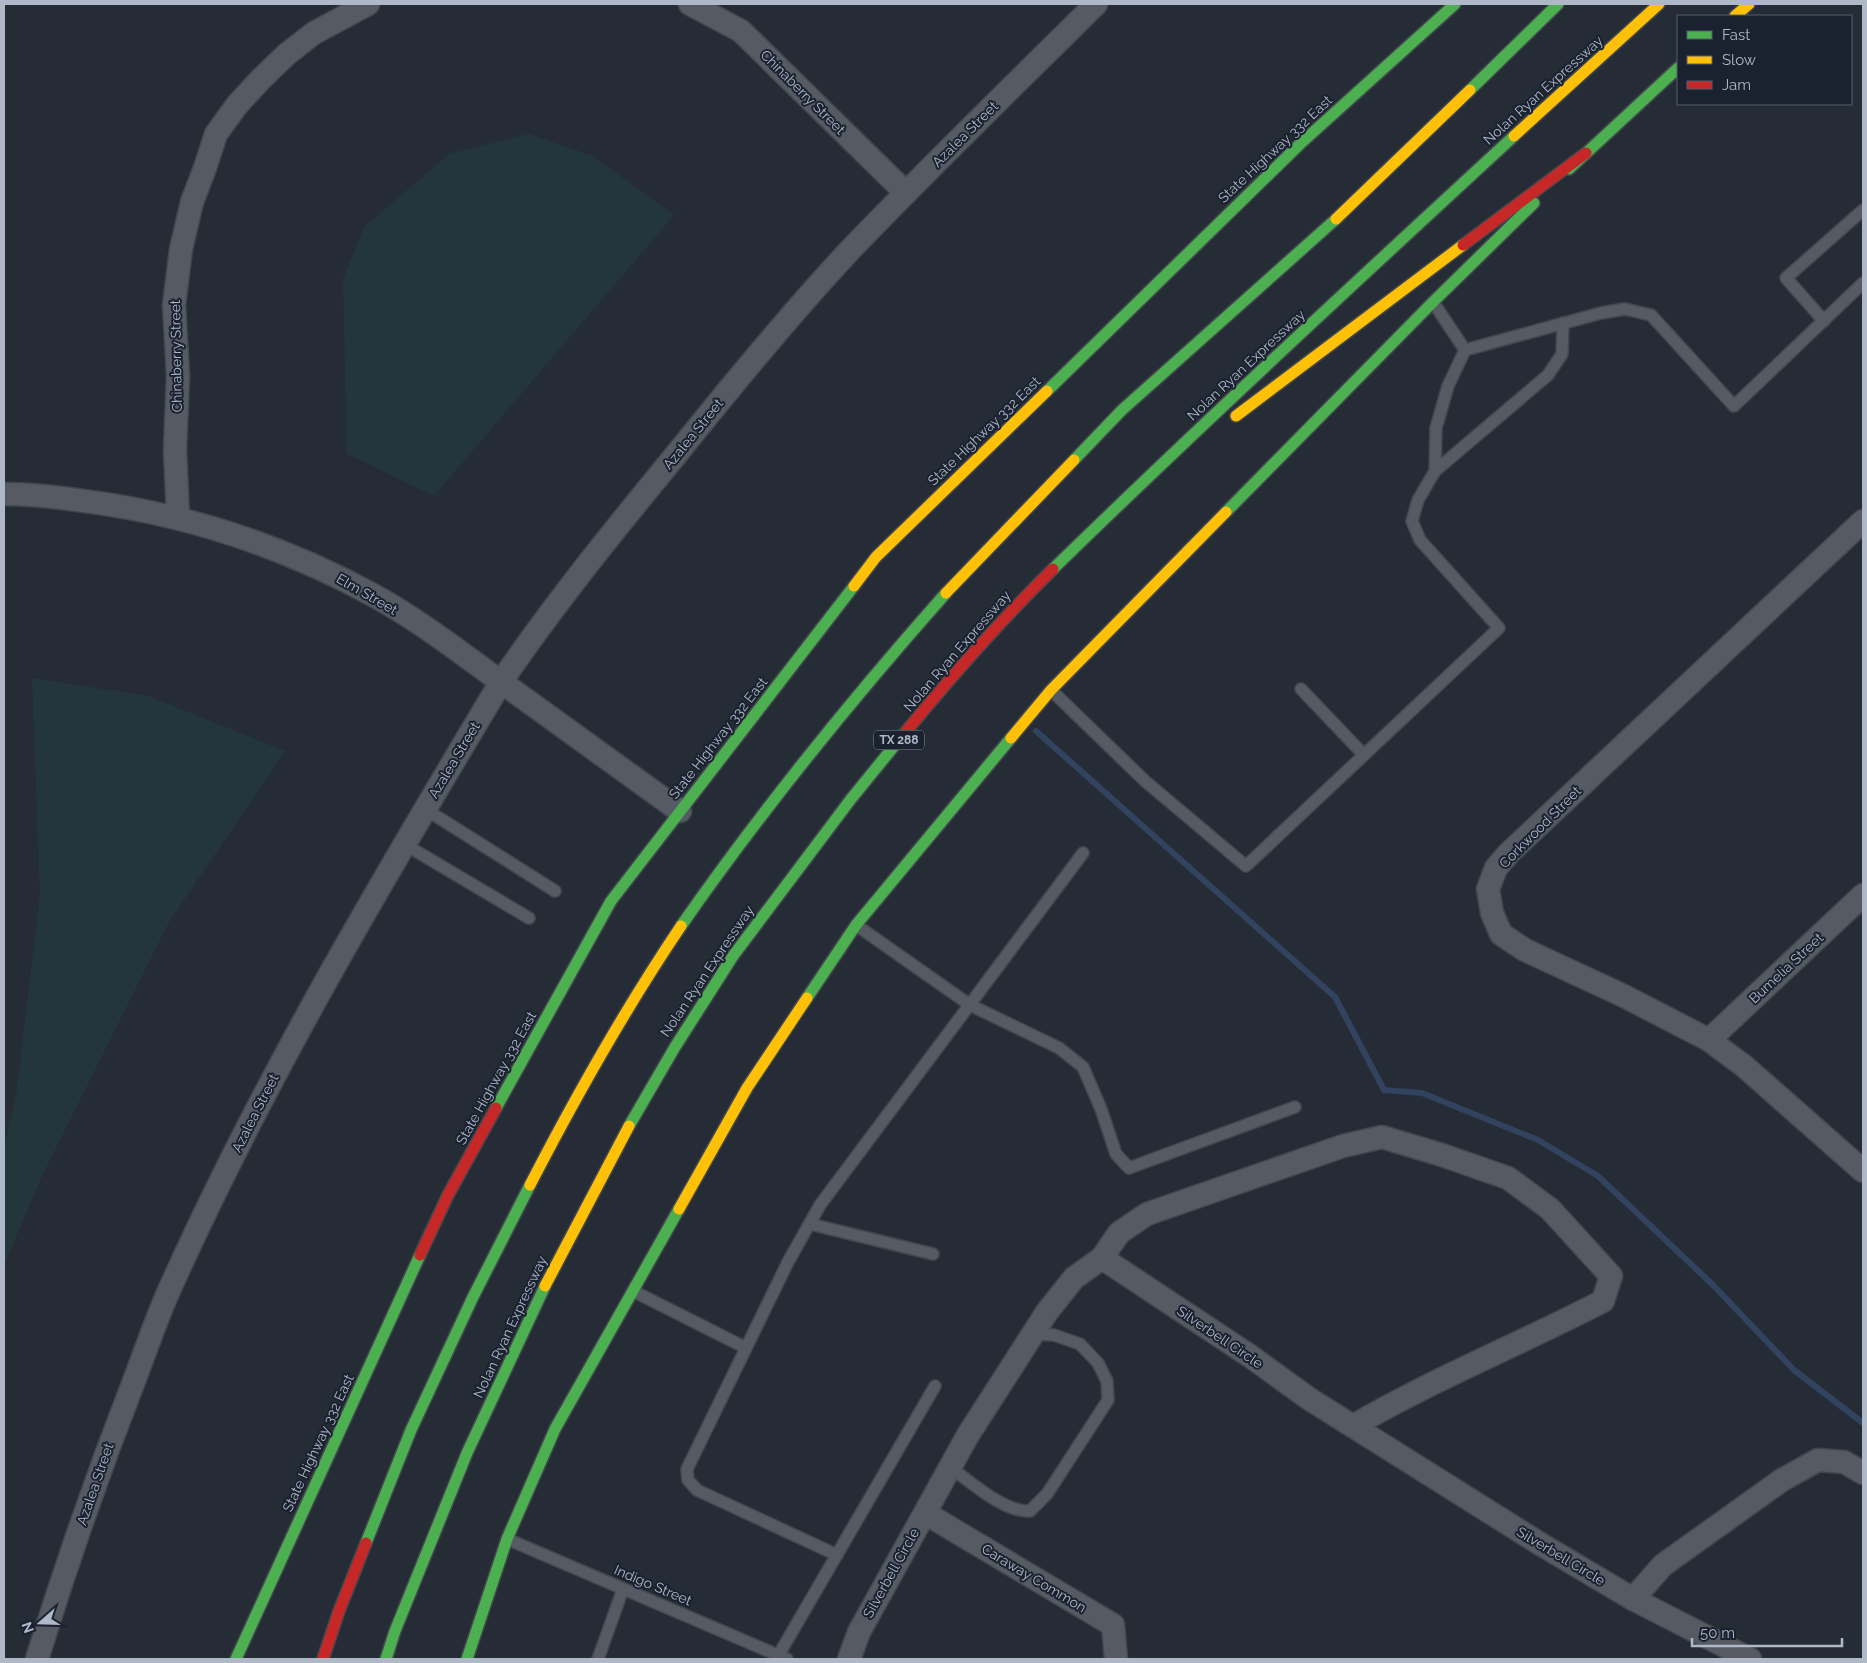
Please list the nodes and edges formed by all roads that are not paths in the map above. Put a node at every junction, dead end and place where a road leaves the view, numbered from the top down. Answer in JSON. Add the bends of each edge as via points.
{"nodes":[{"id":1,"x":368,"y":4,"type":"edge"},
{"id":2,"x":690,"y":4,"type":"edge"},
{"id":3,"x":1096,"y":4,"type":"edge"},
{"id":4,"x":1455,"y":4,"type":"edge"},
{"id":5,"x":1558,"y":4,"type":"edge"},
{"id":6,"x":1659,"y":4,"type":"edge"},
{"id":7,"x":1749,"y":4,"type":"edge"},
{"id":8,"x":1736,"y":15,"type":"edge"},
{"id":9,"x":1677,"y":69,"type":"edge"},
{"id":10,"x":1586,"y":153,"type":"junction"},
{"id":11,"x":906,"y":193,"type":"junction"},
{"id":12,"x":1863,"y":210,"type":"edge"},
{"id":13,"x":1863,"y":283,"type":"edge"},
{"id":14,"x":1433,"y":302,"type":"junction"},
{"id":15,"x":1824,"y":321,"type":"junction"},
{"id":16,"x":1563,"y":323,"type":"junction"},
{"id":17,"x":1465,"y":350,"type":"junction"},
{"id":18,"x":1226,"y":423,"type":"dead end"},
{"id":19,"x":1202,"y":441,"type":"dead end"},
{"id":20,"x":1436,"y":471,"type":"junction"},
{"id":21,"x":4,"y":494,"type":"edge"},
{"id":22,"x":1123,"y":501,"type":"junction"},
{"id":23,"x":178,"y":517,"type":"junction"},
{"id":24,"x":1863,"y":521,"type":"edge"},
{"id":25,"x":501,"y":682,"type":"junction"},
{"id":26,"x":1302,"y":689,"type":"dead end"},
{"id":27,"x":1051,"y":690,"type":"junction"},
{"id":28,"x":1364,"y":756,"type":"junction"},
{"id":29,"x":425,"y":809,"type":"junction"},
{"id":30,"x":680,"y":811,"type":"junction"},
{"id":31,"x":404,"y":844,"type":"junction"},
{"id":32,"x":1082,"y":852,"type":"dead end"},
{"id":33,"x":555,"y":892,"type":"dead end"},
{"id":34,"x":1863,"y":895,"type":"edge"},
{"id":35,"x":529,"y":918,"type":"dead end"},
{"id":36,"x":856,"y":925,"type":"junction"},
{"id":37,"x":970,"y":1005,"type":"junction"},
{"id":38,"x":1709,"y":1040,"type":"junction"},
{"id":39,"x":1296,"y":1107,"type":"dead end"},
{"id":40,"x":1863,"y":1171,"type":"edge"},
{"id":41,"x":810,"y":1224,"type":"junction"},
{"id":42,"x":933,"y":1254,"type":"dead end"},
{"id":43,"x":1102,"y":1258,"type":"junction"},
{"id":44,"x":633,"y":1291,"type":"junction"},
{"id":45,"x":1033,"y":1334,"type":"junction"},
{"id":46,"x":746,"y":1348,"type":"junction"},
{"id":47,"x":935,"y":1386,"type":"dead end"},
{"id":48,"x":1353,"y":1426,"type":"junction"},
{"id":49,"x":950,"y":1467,"type":"junction"},
{"id":50,"x":1863,"y":1473,"type":"edge"},
{"id":51,"x":925,"y":1512,"type":"junction"},
{"id":52,"x":507,"y":1539,"type":"junction"},
{"id":53,"x":836,"y":1555,"type":"junction"},
{"id":54,"x":623,"y":1589,"type":"junction"},
{"id":55,"x":1633,"y":1599,"type":"junction"},
{"id":56,"x":782,"y":1657,"type":"edge"},
{"id":57,"x":43,"y":1658,"type":"edge"},
{"id":58,"x":236,"y":1659,"type":"edge"},
{"id":59,"x":323,"y":1659,"type":"edge"},
{"id":60,"x":386,"y":1659,"type":"edge"},
{"id":61,"x":467,"y":1659,"type":"edge"},
{"id":62,"x":598,"y":1659,"type":"edge"},
{"id":63,"x":849,"y":1659,"type":"edge"},
{"id":64,"x":1116,"y":1659,"type":"edge"},
{"id":65,"x":1750,"y":1659,"type":"edge"}],
"edges":[{"from":1,"to":23,"type":"street","name":"Chinaberry Street","via":[[314,33],[287,54],[237,105],[216,134],[192,202],[181,249],[174,305],[178,376],[175,450]]},
{"from":2,"to":11,"type":"street","name":"Chinaberry Street","via":[[741,31]]},
{"from":3,"to":11,"type":"street","name":"Azalea Street"},
{"from":4,"to":30,"type":"main road","name":"State Highway 332 East","via":[[1300,144],[876,557]]},
{"from":5,"to":59,"type":"main road","via":[[1342,213],[1122,410],[968,568],[804,761],[705,892],[586,1079],[490,1262],[411,1430]]},
{"from":6,"to":22,"type":"main road","name":"Nolan Ryan Expressway","number":"TX 288","via":[[1382,257]]},
{"from":7,"to":8,"type":"main road"},
{"from":9,"to":10,"type":"main road"},
{"from":10,"to":14,"type":"main road"},
{"from":10,"to":18,"type":"main road"},
{"from":11,"to":25,"type":"street","name":"Azalea Street","via":[[838,264],[710,414],[619,525]]},
{"from":12,"to":15,"type":"lane","via":[[1786,278]]},
{"from":13,"to":15,"type":"lane"},
{"from":14,"to":17,"type":"lane"},
{"from":14,"to":27,"type":"main road"},
{"from":15,"to":16,"type":"lane","via":[[1734,406],[1651,315],[1624,308]]},
{"from":16,"to":17,"type":"lane"},
{"from":16,"to":20,"type":"lane","via":[[1562,354],[1548,374]]},
{"from":17,"to":20,"type":"lane","via":[[1448,386],[1436,428]]},
{"from":19,"to":22,"type":"main road"},
{"from":20,"to":28,"type":"lane","via":[[1418,500],[1412,521],[1420,540],[1499,628]]},
{"from":21,"to":23,"type":"street","name":"Elm Street","via":[[118,505]]},
{"from":22,"to":60,"type":"main road","name":"Nolan Ryan Expressway","number":"TX 288","via":[[1012,608],[941,689],[753,927],[675,1047],[620,1140],[543,1290],[466,1453]]},
{"from":23,"to":25,"type":"street","name":"Elm Street","via":[[256,541],[323,569],[383,601]]},
{"from":24,"to":38,"type":"street","name":"Corkwood Street","via":[[1509,853],[1496,868],[1488,888],[1492,913],[1501,934],[1525,950]]},
{"from":25,"to":29,"type":"street","name":"Azalea Street"},
{"from":25,"to":30,"type":"street","name":"Elm Street"},
{"from":26,"to":28,"type":"lane"},
{"from":27,"to":28,"type":"lane","via":[[1145,781],[1246,866]]},
{"from":27,"to":36,"type":"main road"},
{"from":29,"to":31,"type":"street","name":"Azalea Street"},
{"from":29,"to":33,"type":"lane"},
{"from":30,"to":58,"type":"main road","name":"State Highway 332 East","via":[[611,901],[448,1195]]},
{"from":31,"to":35,"type":"lane"},
{"from":31,"to":57,"type":"street","name":"Azalea Street","via":[[276,1071],[166,1297],[107,1450]]},
{"from":32,"to":37,"type":"lane"},
{"from":34,"to":38,"type":"street","name":"Bumelia Street"},
{"from":36,"to":37,"type":"lane"},
{"from":36,"to":44,"type":"main road","via":[[747,1088]]},
{"from":37,"to":39,"type":"lane","via":[[1058,1048],[1083,1067],[1116,1154],[1129,1168]]},
{"from":37,"to":41,"type":"lane","via":[[820,1206]]},
{"from":38,"to":40,"type":"street","name":"Corkwood Street","via":[[1744,1066]]},
{"from":41,"to":42,"type":"lane"},
{"from":41,"to":46,"type":"lane"},
{"from":43,"to":45,"type":"street","name":"Silverbell Circle","via":[[1074,1278]]},
{"from":43,"to":48,"type":"street","name":"Silverbell Circle"},
{"from":43,"to":48,"type":"street","via":[[1119,1233],[1147,1214],[1342,1146],[1382,1137],[1508,1178],[1550,1209],[1611,1276],[1603,1300],[1398,1400]]},
{"from":44,"to":46,"type":"lane"},
{"from":44,"to":52,"type":"main road","via":[[555,1429]]},
{"from":45,"to":49,"type":"street","name":"Silverbell Circle"},
{"from":45,"to":49,"type":"lane","via":[[1054,1335],[1080,1344],[1098,1363],[1107,1381],[1108,1400],[1047,1494],[1030,1511],[997,1501]]},
{"from":46,"to":53,"type":"lane","via":[[687,1469],[688,1480],[697,1490]]},
{"from":47,"to":53,"type":"lane"},
{"from":48,"to":55,"type":"street","name":"Silverbell Circle"},
{"from":49,"to":51,"type":"street","name":"Silverbell Circle"},
{"from":50,"to":55,"type":"street","via":[[1844,1462],[1818,1460],[1782,1480],[1663,1565]]},
{"from":51,"to":63,"type":"street","name":"Silverbell Circle","via":[[859,1632]]},
{"from":51,"to":64,"type":"street","name":"Caraway Common","via":[[1113,1625]]},
{"from":52,"to":54,"type":"lane","name":"Indigo Street"},
{"from":52,"to":61,"type":"main road"},
{"from":53,"to":56,"type":"lane"},
{"from":54,"to":56,"type":"lane","name":"Indigo Street"},
{"from":54,"to":62,"type":"lane"},
{"from":55,"to":65,"type":"street","name":"Silverbell Circle"}]}
